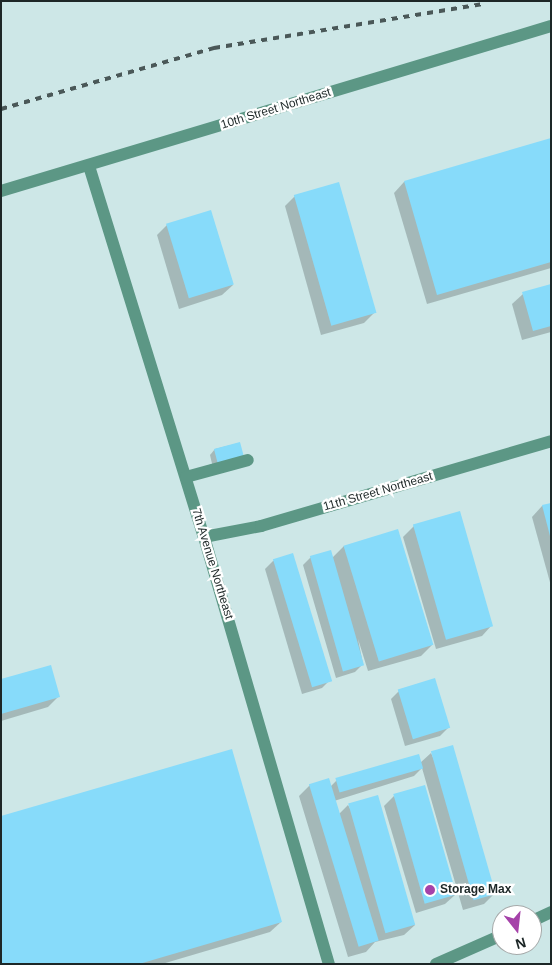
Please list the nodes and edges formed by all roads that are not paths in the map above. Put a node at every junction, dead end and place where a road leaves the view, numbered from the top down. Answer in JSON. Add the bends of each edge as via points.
{"nodes":[{"id":1,"x":551,"y":26,"type":"edge"},
{"id":2,"x":90,"y":166,"type":"junction"},
{"id":3,"x":1,"y":191,"type":"edge"},
{"id":4,"x":551,"y":441,"type":"edge"},
{"id":5,"x":248,"y":460,"type":"dead end"},
{"id":6,"x":186,"y":477,"type":"junction"},
{"id":7,"x":204,"y":537,"type":"junction"},
{"id":8,"x":492,"y":939,"type":"edge"},
{"id":9,"x":329,"y":964,"type":"edge"},
{"id":10,"x":436,"y":964,"type":"edge"}],
"edges":[{"from":1,"to":2,"type":"street","name":"10th Street Northeast"},
{"from":2,"to":3,"type":"street","name":"10th Street Northeast"},
{"from":2,"to":6,"type":"street","name":"7th Avenue Northeast"},
{"from":4,"to":7,"type":"street","name":"11th Street Northeast","via":[[261,526]]},
{"from":5,"to":6,"type":"street"},
{"from":6,"to":7,"type":"street","name":"7th Avenue Northeast"},
{"from":7,"to":9,"type":"street","name":"7th Avenue Northeast"},
{"from":8,"to":10,"type":"street"}]}
